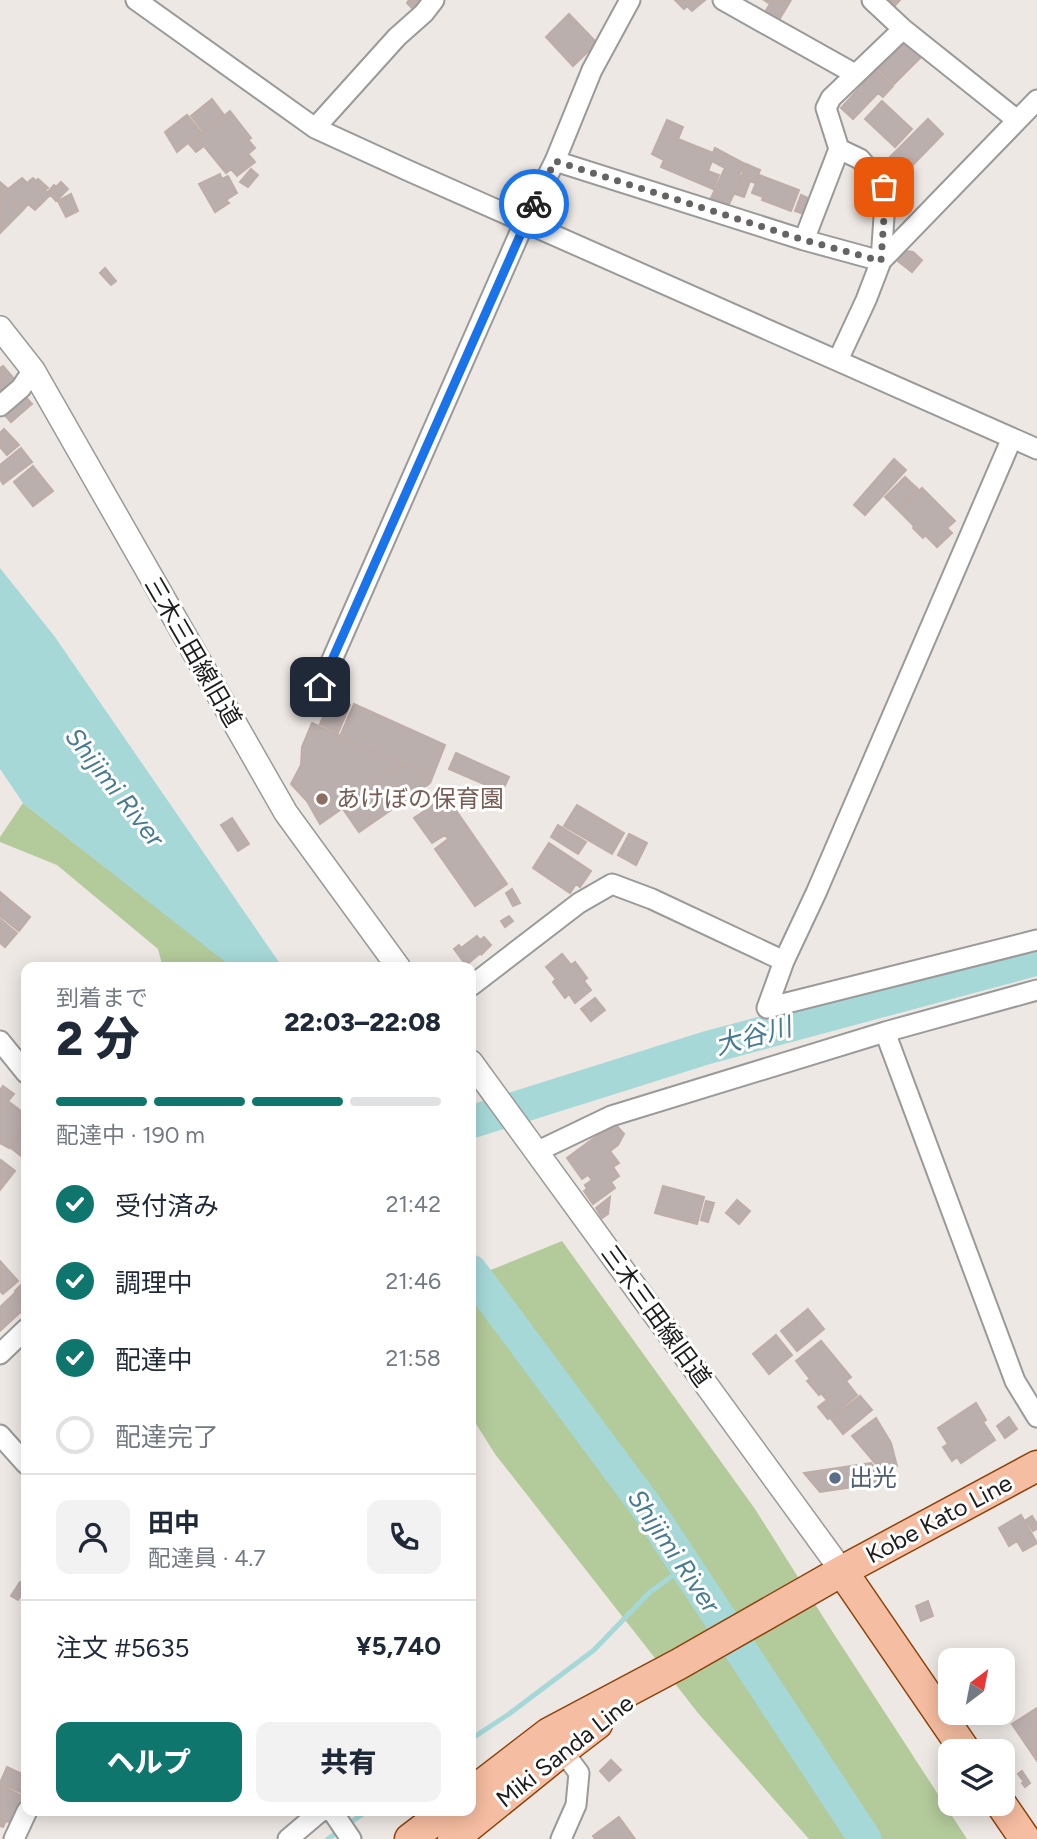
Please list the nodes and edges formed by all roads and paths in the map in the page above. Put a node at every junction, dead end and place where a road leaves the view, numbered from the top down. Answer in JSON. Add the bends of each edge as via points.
{"nodes":[{"id":1,"x":136,"y":0,"type":"edge"},
{"id":2,"x":434,"y":0,"type":"edge"},
{"id":3,"x":630,"y":0,"type":"edge"},
{"id":4,"x":723,"y":0,"type":"edge"},
{"id":5,"x":872,"y":0,"type":"edge"},
{"id":6,"x":903,"y":29,"type":"junction"},
{"id":7,"x":855,"y":74,"type":"junction"},
{"id":8,"x":1037,"y":100,"type":"edge"},
{"id":9,"x":1017,"y":120,"type":"junction"},
{"id":10,"x":315,"y":128,"type":"junction"},
{"id":11,"x":839,"y":149,"type":"junction"},
{"id":12,"x":555,"y":161,"type":"junction"},
{"id":13,"x":526,"y":221,"type":"junction"},
{"id":14,"x":804,"y":240,"type":"junction"},
{"id":15,"x":881,"y":261,"type":"junction"},
{"id":16,"x":0,"y":328,"type":"edge"},
{"id":17,"x":838,"y":360,"type":"junction"},
{"id":18,"x":33,"y":370,"type":"junction"},
{"id":19,"x":0,"y":405,"type":"edge"},
{"id":20,"x":1013,"y":438,"type":"junction"},
{"id":21,"x":1037,"y":449,"type":"edge"},
{"id":22,"x":320,"y":687,"type":"dead end"},
{"id":23,"x":1037,"y":940,"type":"edge"},
{"id":24,"x":785,"y":961,"type":"junction"},
{"id":25,"x":395,"y":962,"type":"edge"},
{"id":26,"x":476,"y":982,"type":"edge"},
{"id":27,"x":1037,"y":990,"type":"edge"},
{"id":28,"x":885,"y":1032,"type":"junction"},
{"id":29,"x":0,"y":1041,"type":"edge"},
{"id":30,"x":21,"y":1067,"type":"edge"},
{"id":31,"x":476,"y":1069,"type":"edge"},
{"id":32,"x":537,"y":1152,"type":"junction"},
{"id":33,"x":21,"y":1334,"type":"edge"},
{"id":34,"x":0,"y":1354,"type":"edge"},
{"id":35,"x":1037,"y":1417,"type":"edge"},
{"id":36,"x":0,"y":1435,"type":"edge"},
{"id":37,"x":21,"y":1458,"type":"edge"},
{"id":38,"x":1037,"y":1466,"type":"edge"},
{"id":39,"x":842,"y":1571,"type":"junction"},
{"id":40,"x":956,"y":1739,"type":"edge"},
{"id":41,"x":556,"y":1742,"type":"junction"},
{"id":42,"x":476,"y":1790,"type":"edge"},
{"id":43,"x":25,"y":1816,"type":"edge"},
{"id":44,"x":324,"y":1816,"type":"edge"},
{"id":45,"x":332,"y":1816,"type":"edge"},
{"id":46,"x":441,"y":1816,"type":"edge"},
{"id":47,"x":1010,"y":1816,"type":"edge"},
{"id":48,"x":351,"y":1838,"type":"edge"},
{"id":49,"x":14,"y":1839,"type":"edge"},
{"id":50,"x":288,"y":1839,"type":"edge"},
{"id":51,"x":411,"y":1839,"type":"edge"},
{"id":52,"x":453,"y":1839,"type":"edge"},
{"id":53,"x":562,"y":1839,"type":"edge"},
{"id":54,"x":1025,"y":1839,"type":"edge"}],
"edges":[{"from":1,"to":10,"type":"street"},
{"from":2,"to":10,"type":"street"},
{"from":3,"to":12,"type":"street","via":[[592,70]]},
{"from":4,"to":7,"type":"street"},
{"from":5,"to":6,"type":"street"},
{"from":6,"to":7,"type":"street"},
{"from":6,"to":9,"type":"street"},
{"from":7,"to":11,"type":"street","via":[[831,97],[827,108]]},
{"from":8,"to":9,"type":"street"},
{"from":9,"to":15,"type":"street"},
{"from":10,"to":13,"type":"street"},
{"from":11,"to":14,"type":"street"},
{"from":11,"to":15,"type":"street","via":[[860,159],[884,187]]},
{"from":12,"to":13,"type":"street"},
{"from":12,"to":14,"type":"street"},
{"from":13,"to":17,"type":"street"},
{"from":13,"to":22,"type":"street"},
{"from":14,"to":15,"type":"street"},
{"from":15,"to":17,"type":"street"},
{"from":16,"to":18,"type":"street","name":"三木三田線旧道"},
{"from":17,"to":20,"type":"street"},
{"from":18,"to":19,"type":"street","via":[[21,388]]},
{"from":18,"to":25,"type":"street","name":"三木三田線旧道","via":[[286,813]]},
{"from":20,"to":21,"type":"street"},
{"from":20,"to":24,"type":"street"},
{"from":23,"to":24,"type":"street","via":[[767,1008]]},
{"from":24,"to":26,"type":"street","via":[[612,884],[579,903]]},
{"from":27,"to":28,"type":"street"},
{"from":28,"to":32,"type":"street","via":[[611,1116]]},
{"from":28,"to":35,"type":"street","via":[[1015,1381]]},
{"from":29,"to":30,"type":"street"},
{"from":31,"to":32,"type":"street","name":"三木三田線旧道"},
{"from":32,"to":39,"type":"street","name":"三木三田線旧道"},
{"from":33,"to":34,"type":"street"},
{"from":36,"to":37,"type":"street"},
{"from":38,"to":39,"type":"main road","name":"Kobe Kato Line"},
{"from":39,"to":40,"type":"main road"},
{"from":39,"to":41,"type":"main road","name":"Miki Sanda Line","via":[[679,1664]]},
{"from":41,"to":42,"type":"main road","name":"Miki Sanda Line"},
{"from":41,"to":52,"type":"main road","name":"Miki Sanda Line"},
{"from":41,"to":53,"type":"street","via":[[579,1773],[576,1805]]},
{"from":43,"to":49,"type":"street"},
{"from":44,"to":50,"type":"street"},
{"from":45,"to":48,"type":"street"},
{"from":46,"to":51,"type":"main road"},
{"from":47,"to":54,"type":"main road"}]}
